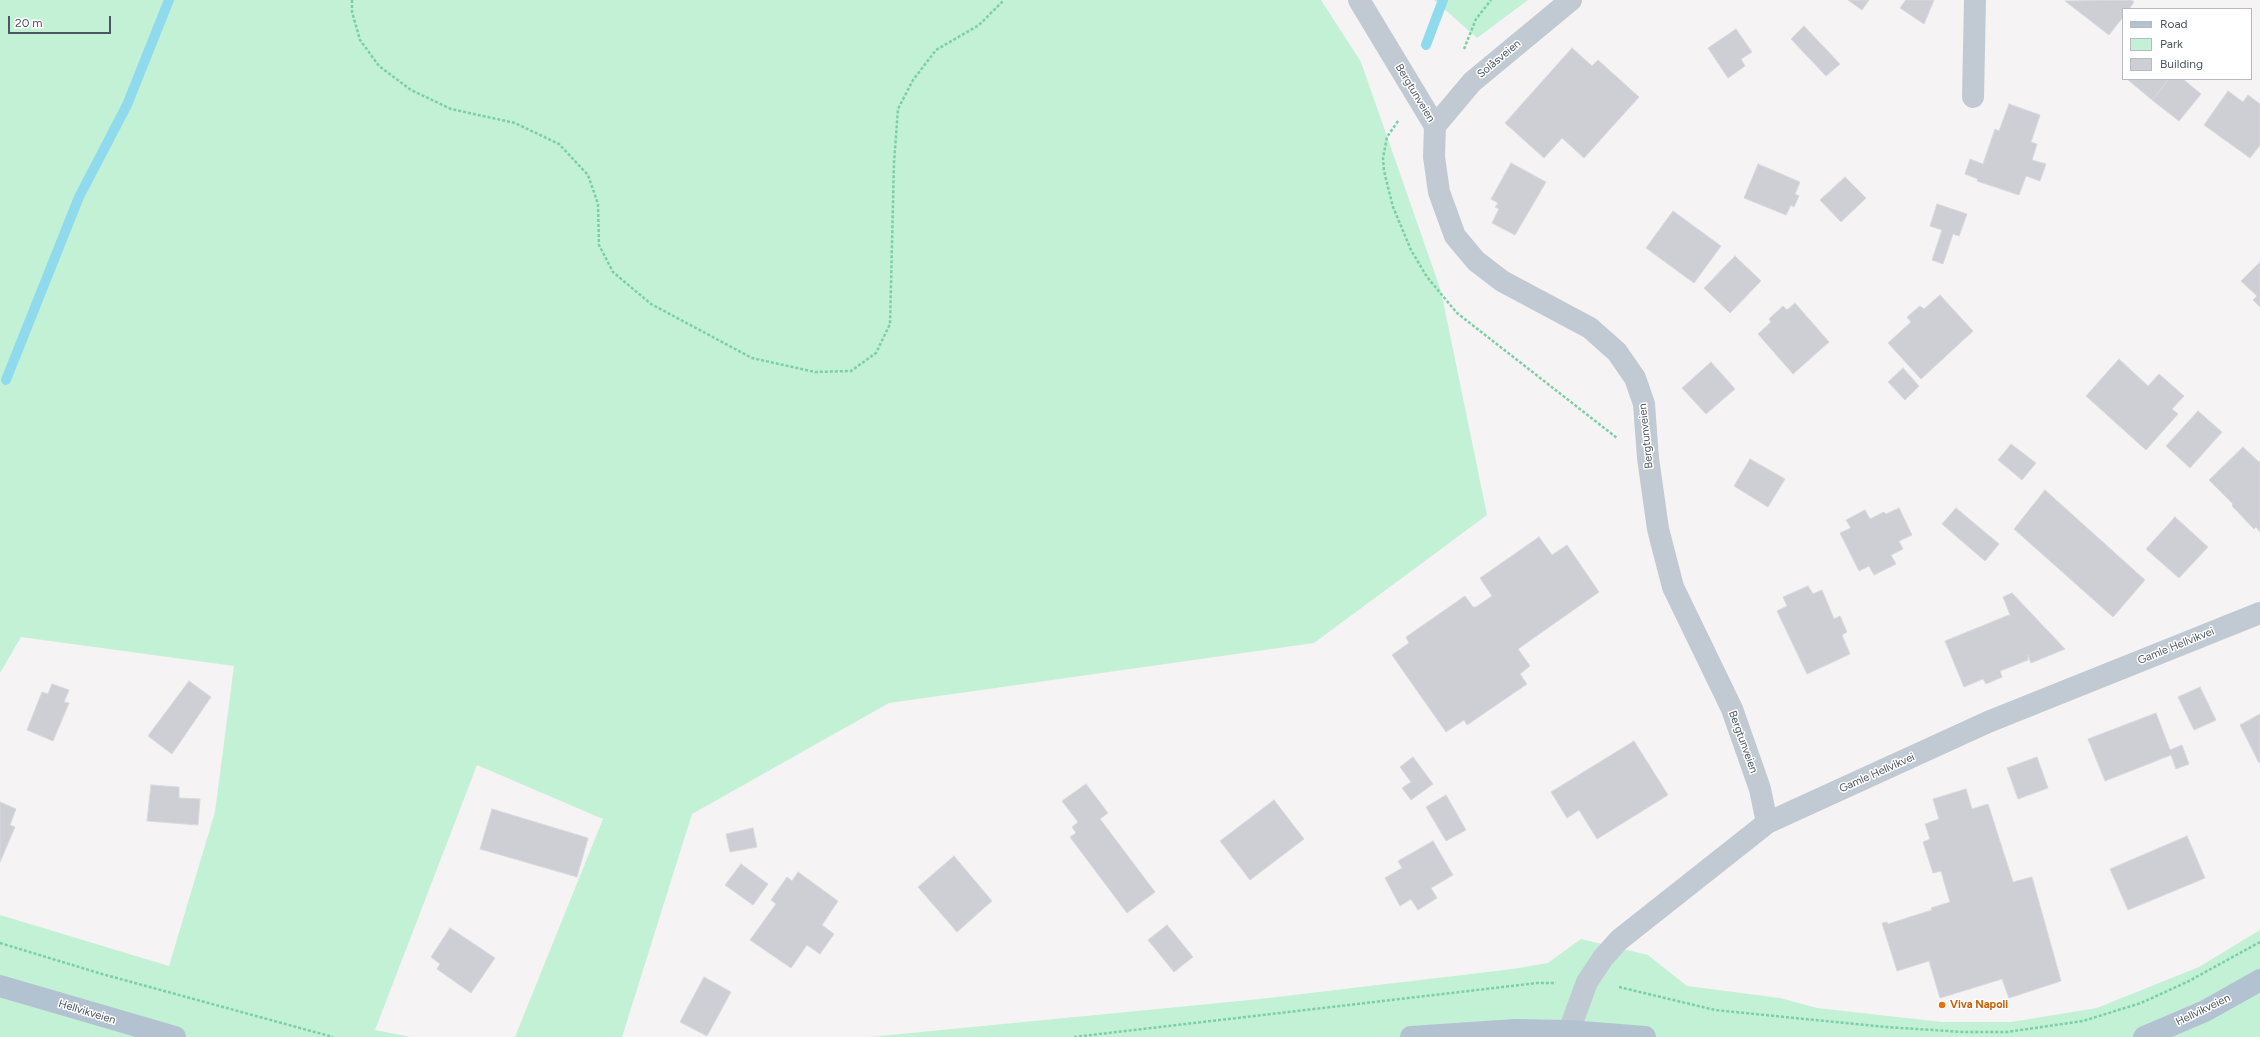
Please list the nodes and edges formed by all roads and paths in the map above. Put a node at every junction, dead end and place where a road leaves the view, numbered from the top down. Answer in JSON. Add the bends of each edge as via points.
{"nodes":[{"id":1,"x":352,"y":0,"type":"edge"},
{"id":2,"x":1004,"y":0,"type":"edge"},
{"id":3,"x":1359,"y":0,"type":"edge"},
{"id":4,"x":1491,"y":0,"type":"edge"},
{"id":5,"x":1571,"y":0,"type":"edge"},
{"id":6,"x":1975,"y":0,"type":"edge"},
{"id":7,"x":1472,"y":82,"type":"junction"},
{"id":8,"x":1972,"y":98,"type":"dead end"},
{"id":9,"x":1435,"y":126,"type":"junction"},
{"id":10,"x":2260,"y":613,"type":"edge"},
{"id":11,"x":1767,"y":824,"type":"junction"},
{"id":12,"x":2260,"y":942,"type":"edge"},
{"id":13,"x":0,"y":944,"type":"edge"},
{"id":14,"x":2260,"y":980,"type":"edge"},
{"id":15,"x":1587,"y":982,"type":"junction"},
{"id":16,"x":0,"y":986,"type":"edge"},
{"id":17,"x":1570,"y":1031,"type":"junction"},
{"id":18,"x":175,"y":1037,"type":"edge"},
{"id":19,"x":333,"y":1037,"type":"edge"},
{"id":20,"x":1074,"y":1037,"type":"edge"},
{"id":21,"x":1410,"y":1037,"type":"edge"},
{"id":22,"x":1645,"y":1037,"type":"edge"},
{"id":23,"x":2144,"y":1037,"type":"edge"}],
"edges":[{"from":1,"to":2,"type":"path","via":[[352,12],[360,40],[379,66],[410,90],[451,109],[515,122],[559,144],[588,175],[598,204],[599,245],[613,272],[651,304],[752,358],[815,372],[851,371],[876,353],[890,324],[898,109],[913,80],[936,50],[979,25]]},
{"from":3,"to":9,"type":"street","name":"Bergtunveien"},
{"from":4,"to":7,"type":"path","via":[[1476,19],[1462,54]]},
{"from":5,"to":7,"type":"street","name":"Solåsveien"},
{"from":6,"to":8,"type":"street"},
{"from":7,"to":9,"type":"street","name":"Solåsveien"},
{"from":9,"to":11,"type":"street","name":"Bergtunveien","via":[[1434,157],[1439,192],[1455,236],[1476,261],[1502,281],[1590,328],[1616,352],[1635,378],[1644,404],[1648,458],[1658,529],[1673,587],[1732,709],[1760,789]]},
{"from":10,"to":11,"type":"street","name":"Gamle Hellvikvei","via":[[1988,722]]},
{"from":11,"to":15,"type":"street","name":"Gamle Hellvikvei","via":[[1619,940]]},
{"from":12,"to":15,"type":"path","via":[[2196,978],[2141,1003],[2084,1021],[2007,1032],[1885,1027],[1715,1010],[1622,987]]},
{"from":13,"to":19,"type":"path"},
{"from":14,"to":23,"type":"main road","name":"Hellvikveien","via":[[2206,1010]]},
{"from":15,"to":17,"type":"street","name":"Gamle Hellvikvei"},
{"from":15,"to":20,"type":"path","via":[[1537,983]]},
{"from":16,"to":18,"type":"main road","name":"Hellvikveien"},
{"from":17,"to":21,"type":"main road","via":[[1466,1032]]},
{"from":17,"to":22,"type":"main road"}]}
